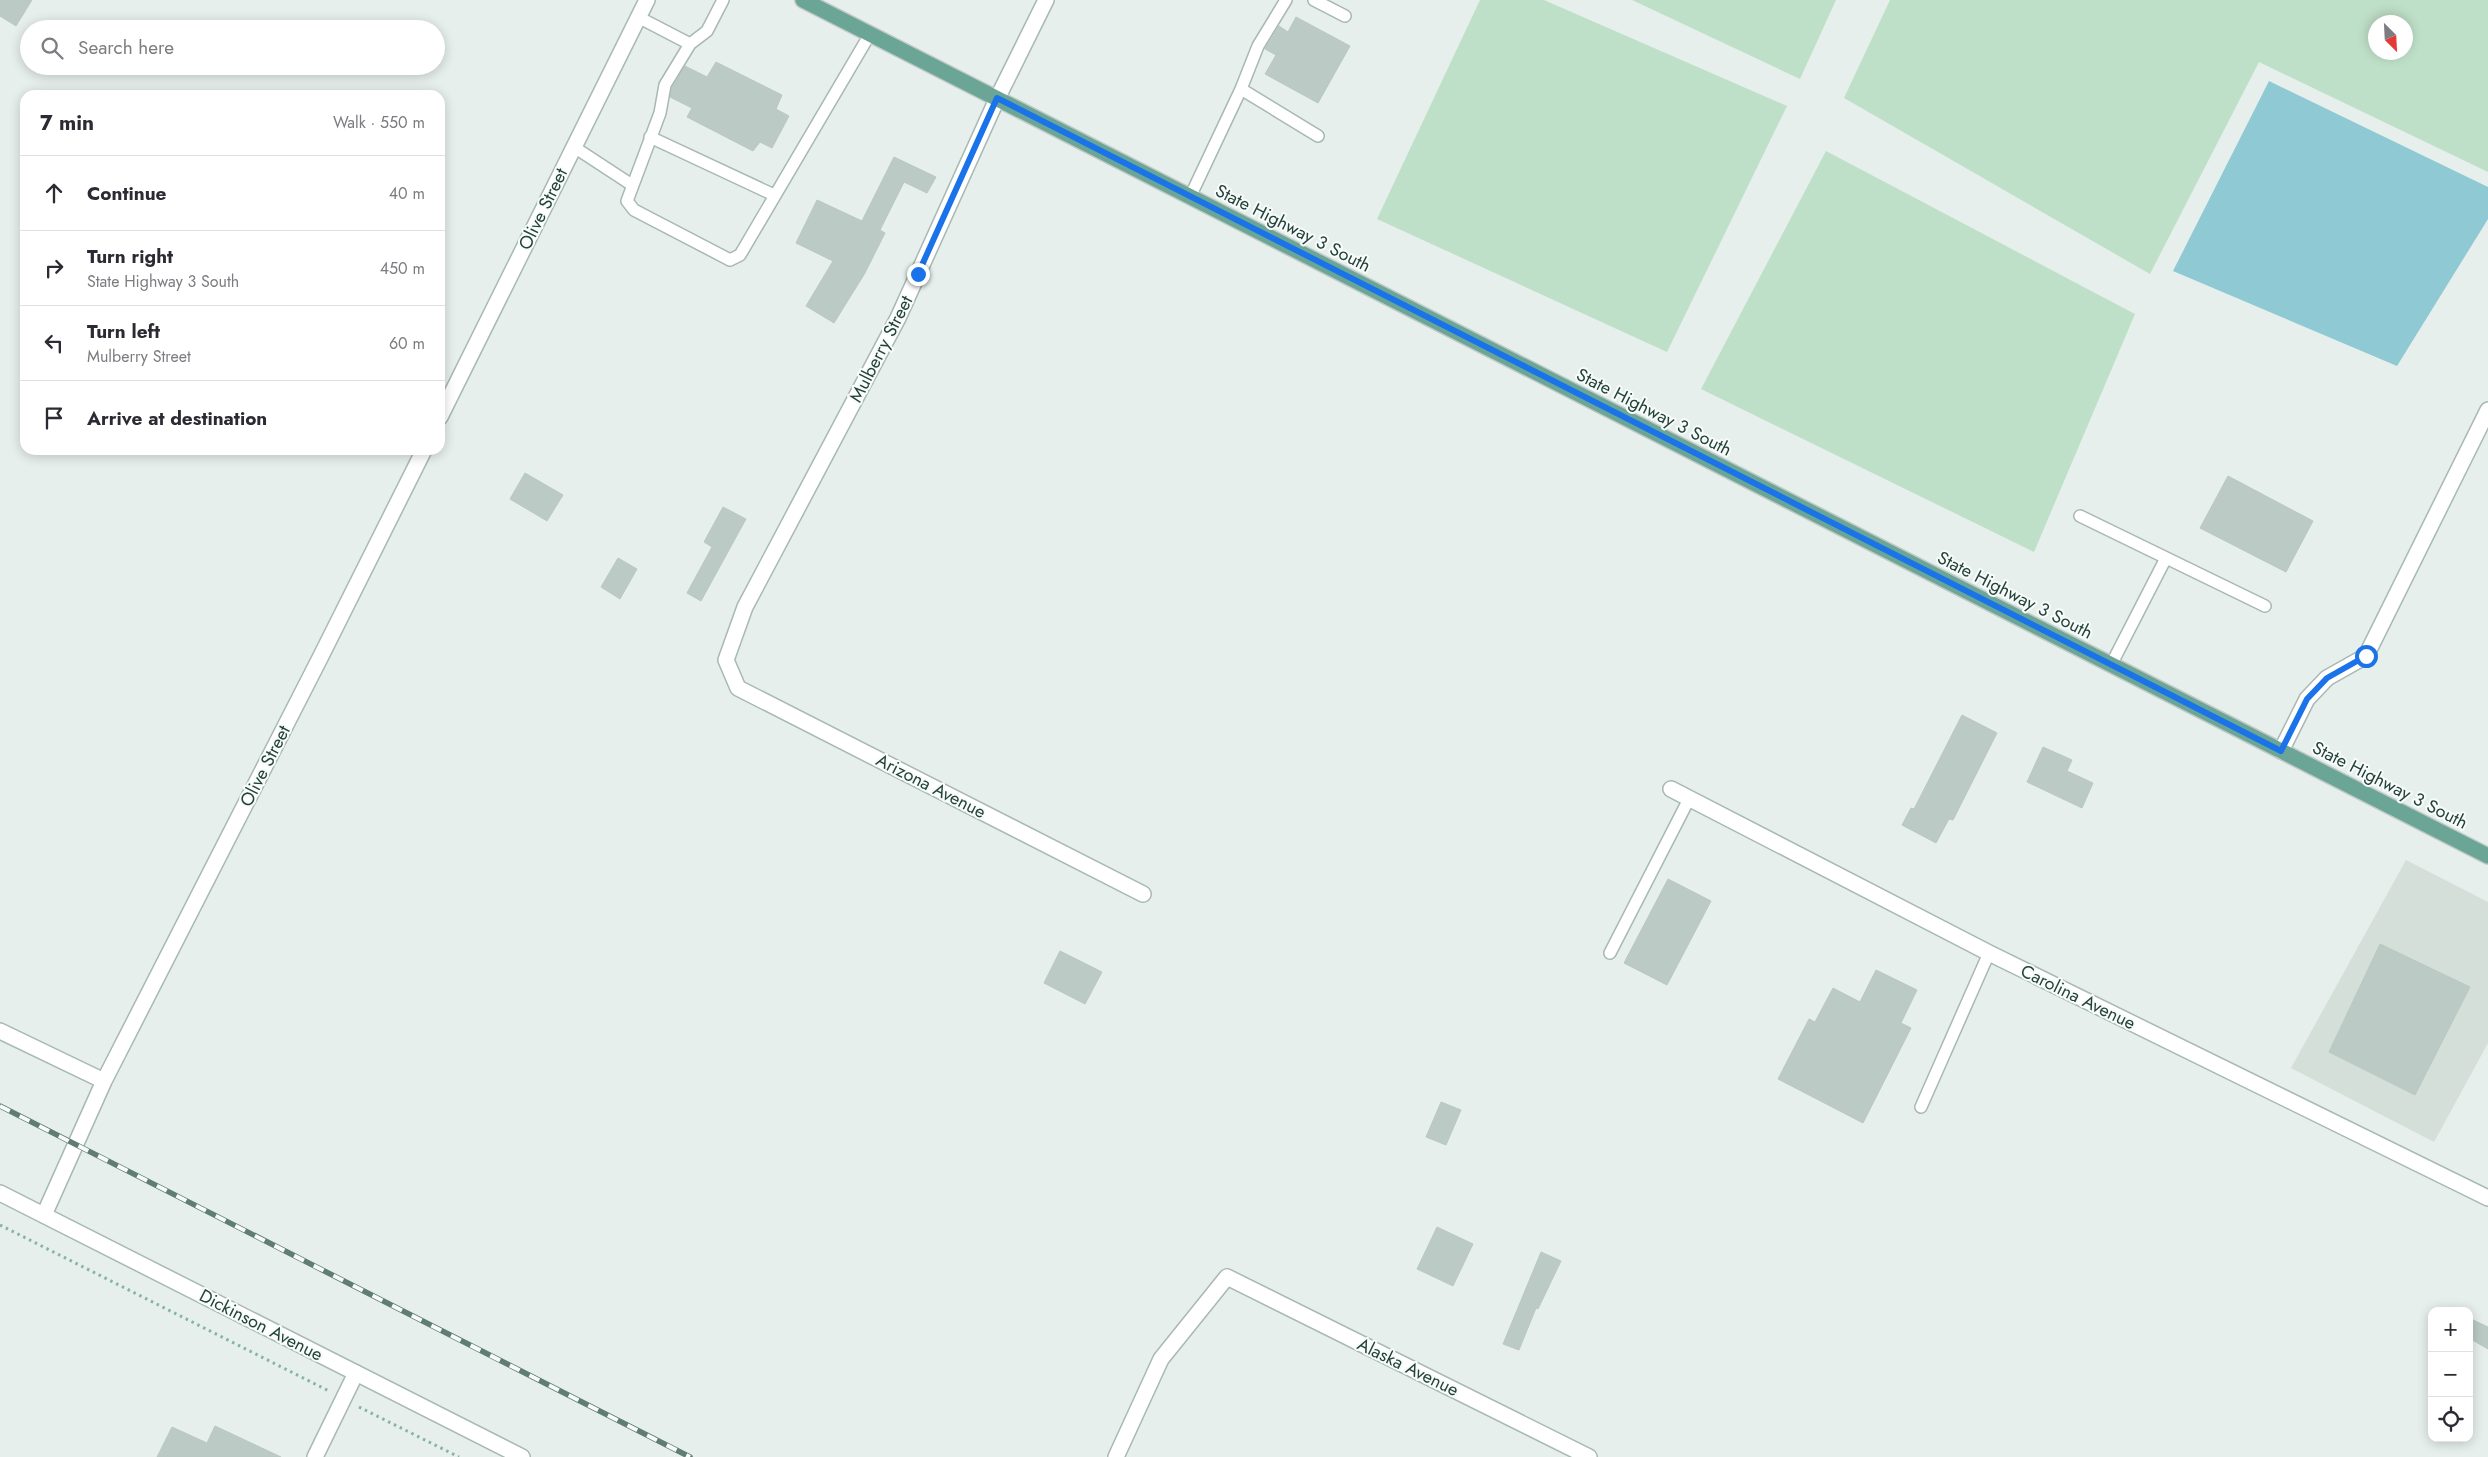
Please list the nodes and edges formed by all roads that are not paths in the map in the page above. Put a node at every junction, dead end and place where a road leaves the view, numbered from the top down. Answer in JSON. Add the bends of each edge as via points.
{"nodes":[{"id":1,"x":647,"y":0,"type":"edge"},
{"id":2,"x":723,"y":0,"type":"edge"},
{"id":3,"x":803,"y":0,"type":"edge"},
{"id":4,"x":1046,"y":0,"type":"edge"},
{"id":5,"x":1286,"y":0,"type":"edge"},
{"id":6,"x":1314,"y":0,"type":"edge"},
{"id":7,"x":1345,"y":16,"type":"dead end"},
{"id":8,"x":638,"y":18,"type":"junction"},
{"id":9,"x":870,"y":34,"type":"junction"},
{"id":10,"x":690,"y":44,"type":"junction"},
{"id":11,"x":1241,"y":89,"type":"junction"},
{"id":12,"x":997,"y":98,"type":"junction"},
{"id":13,"x":1318,"y":136,"type":"dead end"},
{"id":14,"x":650,"y":138,"type":"junction"},
{"id":15,"x":574,"y":147,"type":"junction"},
{"id":16,"x":632,"y":185,"type":"junction"},
{"id":17,"x":774,"y":195,"type":"junction"},
{"id":18,"x":1190,"y":197,"type":"junction"},
{"id":19,"x":445,"y":407,"type":"edge"},
{"id":20,"x":2488,"y":410,"type":"edge"},
{"id":21,"x":422,"y":455,"type":"edge"},
{"id":22,"x":2080,"y":516,"type":"dead end"},
{"id":23,"x":2166,"y":558,"type":"junction"},
{"id":24,"x":2265,"y":606,"type":"dead end"},
{"id":25,"x":2111,"y":665,"type":"junction"},
{"id":26,"x":729,"y":668,"type":"joint"},
{"id":27,"x":2281,"y":751,"type":"junction"},
{"id":28,"x":1671,"y":790,"type":"dead end"},
{"id":29,"x":1689,"y":799,"type":"junction"},
{"id":30,"x":2488,"y":856,"type":"edge"},
{"id":31,"x":1143,"y":894,"type":"dead end"},
{"id":32,"x":1989,"y":953,"type":"junction"},
{"id":33,"x":1610,"y":954,"type":"dead end"},
{"id":34,"x":0,"y":1031,"type":"edge"},
{"id":35,"x":104,"y":1081,"type":"junction"},
{"id":36,"x":1920,"y":1107,"type":"dead end"},
{"id":37,"x":0,"y":1193,"type":"edge"},
{"id":38,"x":2488,"y":1198,"type":"edge"},
{"id":39,"x":44,"y":1215,"type":"junction"},
{"id":40,"x":356,"y":1373,"type":"junction"},
{"id":41,"x":315,"y":1457,"type":"edge"},
{"id":42,"x":522,"y":1457,"type":"edge"},
{"id":43,"x":1116,"y":1457,"type":"edge"},
{"id":44,"x":1588,"y":1457,"type":"edge"}],
"edges":[{"from":1,"to":8,"type":"street","name":"Olive Street"},
{"from":2,"to":10,"type":"lane","via":[[707,31]]},
{"from":3,"to":9,"type":"main road","name":"State Highway 3 South"},
{"from":4,"to":12,"type":"street","name":"Mulberry Street"},
{"from":5,"to":11,"type":"lane","via":[[1258,46]]},
{"from":6,"to":7,"type":"lane"},
{"from":8,"to":10,"type":"lane"},
{"from":8,"to":15,"type":"street","name":"Olive Street"},
{"from":9,"to":12,"type":"main road","name":"State Highway 3 South"},
{"from":9,"to":17,"type":"lane"},
{"from":10,"to":14,"type":"lane","via":[[664,85],[660,113]]},
{"from":11,"to":13,"type":"lane"},
{"from":11,"to":18,"type":"lane"},
{"from":12,"to":18,"type":"main road","name":"State Highway 3 South"},
{"from":12,"to":26,"type":"street","name":"Mulberry Street","via":[[898,318],[745,607],[726,660]]},
{"from":14,"to":16,"type":"lane"},
{"from":14,"to":17,"type":"lane"},
{"from":15,"to":16,"type":"lane"},
{"from":15,"to":19,"type":"street","name":"Olive Street"},
{"from":16,"to":17,"type":"lane","via":[[627,201],[634,210],[730,260],[740,255]]},
{"from":18,"to":25,"type":"main road","name":"State Highway 3 South"},
{"from":20,"to":27,"type":"street","via":[[2366,656],[2327,678],[2307,699]]},
{"from":21,"to":35,"type":"street","name":"Olive Street"},
{"from":22,"to":23,"type":"lane"},
{"from":23,"to":24,"type":"lane"},
{"from":23,"to":25,"type":"lane"},
{"from":25,"to":27,"type":"main road","name":"State Highway 3 South"},
{"from":26,"to":31,"type":"street","name":"Arizona Avenue","via":[[738,688]]},
{"from":27,"to":30,"type":"main road","name":"State Highway 3 South"},
{"from":28,"to":29,"type":"street","name":"Carolina Avenue"},
{"from":29,"to":32,"type":"street","name":"Carolina Avenue"},
{"from":29,"to":33,"type":"lane"},
{"from":32,"to":36,"type":"lane"},
{"from":32,"to":38,"type":"street","name":"Carolina Avenue"},
{"from":34,"to":35,"type":"street"},
{"from":35,"to":39,"type":"street","name":"Olive Street"},
{"from":37,"to":39,"type":"street","name":"Dickinson Avenue"},
{"from":39,"to":40,"type":"street","name":"Dickinson Avenue"},
{"from":40,"to":41,"type":"street"},
{"from":40,"to":42,"type":"street","name":"Dickinson Avenue"},
{"from":43,"to":44,"type":"street","name":"Alaska Avenue","via":[[1162,1359],[1227,1277]]}]}
